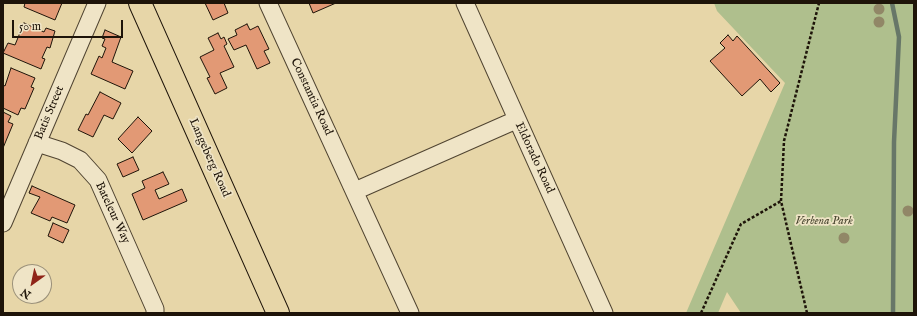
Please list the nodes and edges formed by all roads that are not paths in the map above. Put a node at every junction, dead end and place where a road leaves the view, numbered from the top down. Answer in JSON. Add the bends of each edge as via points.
{"nodes":[{"id":1,"x":97,"y":3,"type":"edge"},
{"id":2,"x":140,"y":3,"type":"edge"},
{"id":3,"x":268,"y":3,"type":"edge"},
{"id":4,"x":465,"y":3,"type":"edge"},
{"id":5,"x":516,"y":120,"type":"junction"},
{"id":6,"x":37,"y":143,"type":"junction"},
{"id":7,"x":355,"y":191,"type":"junction"},
{"id":8,"x":3,"y":223,"type":"edge"},
{"id":9,"x":155,"y":313,"type":"edge"},
{"id":10,"x":278,"y":313,"type":"edge"},
{"id":11,"x":410,"y":313,"type":"edge"},
{"id":12,"x":604,"y":313,"type":"edge"}],
"edges":[{"from":1,"to":6,"type":"street","name":"Batis Street"},
{"from":2,"to":10,"type":"main road","name":"Langeberg Road"},
{"from":3,"to":7,"type":"street","name":"Constantia Road"},
{"from":4,"to":5,"type":"street","name":"Eldorado Road"},
{"from":5,"to":7,"type":"street"},
{"from":5,"to":12,"type":"street","name":"Eldorado Road"},
{"from":6,"to":8,"type":"street","name":"Batis Street"},
{"from":6,"to":9,"type":"street","name":"Bateleur Way","via":[[80,160],[98,180]]},
{"from":7,"to":11,"type":"street","name":"Constantia Road"}]}
